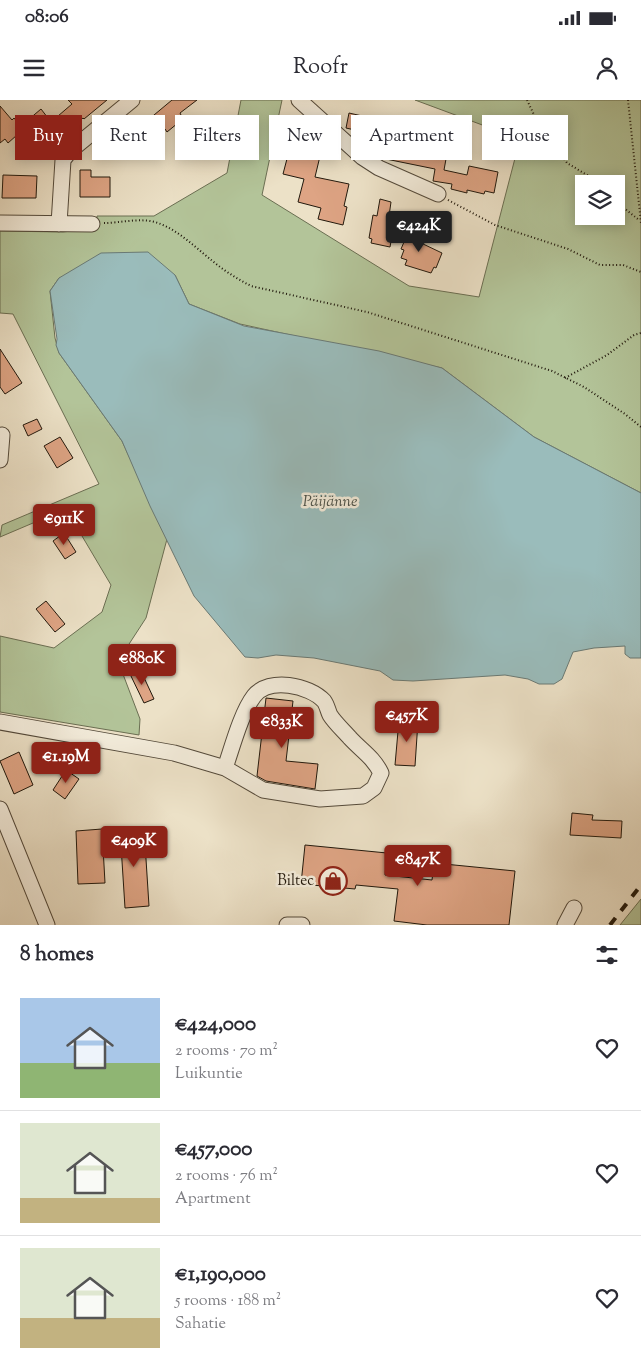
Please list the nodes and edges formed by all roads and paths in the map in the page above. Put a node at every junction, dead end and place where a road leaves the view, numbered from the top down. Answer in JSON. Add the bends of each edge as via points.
{"nodes":[{"id":1,"x":131,"y":100,"type":"edge"},
{"id":2,"x":299,"y":100,"type":"edge"},
{"id":3,"x":527,"y":100,"type":"edge"},
{"id":4,"x":628,"y":100,"type":"edge"},
{"id":5,"x":588,"y":175,"type":"edge"},
{"id":6,"x":438,"y":194,"type":"joint"},
{"id":7,"x":625,"y":209,"type":"edge"},
{"id":8,"x":641,"y":222,"type":"edge"},
{"id":9,"x":0,"y":223,"type":"edge"},
{"id":10,"x":59,"y":224,"type":"junction"},
{"id":11,"x":92,"y":224,"type":"joint"},
{"id":12,"x":641,"y":272,"type":"edge"},
{"id":13,"x":641,"y":333,"type":"edge"},
{"id":14,"x":565,"y":378,"type":"junction"},
{"id":15,"x":641,"y":427,"type":"edge"},
{"id":16,"x":2,"y":435,"type":"dead end"},
{"id":17,"x":0,"y":460,"type":"edge"},
{"id":18,"x":0,"y":722,"type":"edge"},
{"id":19,"x":225,"y":768,"type":"junction"},
{"id":20,"x":0,"y":808,"type":"edge"},
{"id":21,"x":574,"y":908,"type":"dead end"},
{"id":22,"x":47,"y":925,"type":"edge"},
{"id":23,"x":287,"y":925,"type":"edge"},
{"id":24,"x":302,"y":925,"type":"edge"},
{"id":25,"x":564,"y":925,"type":"edge"}],
"edges":[{"from":1,"to":10,"type":"street","via":[[63,160]]},
{"from":2,"to":6,"type":"street","via":[[378,168]]},
{"from":3,"to":5,"type":"path","via":[[536,119],[567,162]]},
{"from":4,"to":8,"type":"path"},
{"from":6,"to":12,"type":"path","via":[[495,225],[568,249],[600,264],[623,265]]},
{"from":7,"to":8,"type":"path"},
{"from":9,"to":10,"type":"street"},
{"from":10,"to":11,"type":"street"},
{"from":11,"to":14,"type":"path","via":[[157,222],[251,286],[367,312],[525,362]]},
{"from":13,"to":14,"type":"path"},
{"from":14,"to":15,"type":"path","via":[[592,392]]},
{"from":16,"to":17,"type":"street"},
{"from":18,"to":19,"type":"street","via":[[174,753]]},
{"from":19,"to":19,"type":"street","via":[[263,790],[320,799],[363,796],[374,788],[381,773],[374,760],[331,716],[324,701],[292,685],[269,686],[254,695]]},
{"from":20,"to":22,"type":"street"},
{"from":21,"to":25,"type":"street"},
{"from":23,"to":24,"type":"street"}]}
